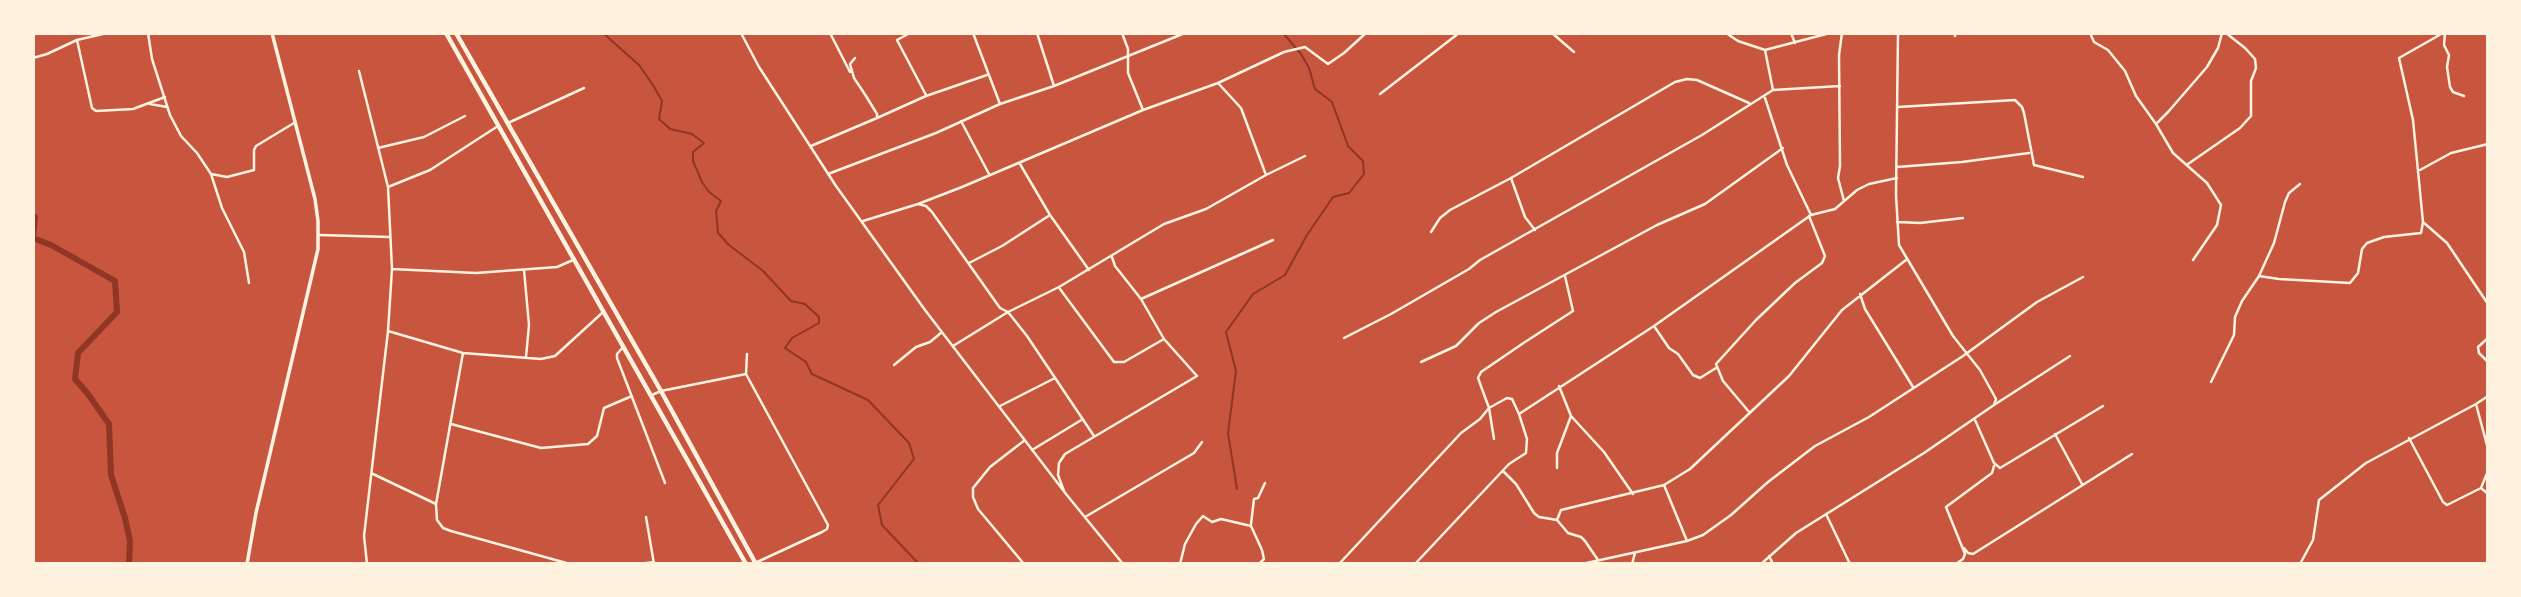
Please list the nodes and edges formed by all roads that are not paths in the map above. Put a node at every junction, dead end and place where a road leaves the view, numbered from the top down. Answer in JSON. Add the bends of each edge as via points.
{"nodes":[{"id":1,"x":85,"y":33,"type":"edge"},
{"id":2,"x":107,"y":33,"type":"edge"},
{"id":3,"x":148,"y":33,"type":"edge"},
{"id":4,"x":272,"y":33,"type":"edge"},
{"id":5,"x":446,"y":33,"type":"edge"},
{"id":6,"x":456,"y":33,"type":"edge"},
{"id":7,"x":741,"y":33,"type":"edge"},
{"id":8,"x":830,"y":33,"type":"edge"},
{"id":9,"x":910,"y":33,"type":"edge"},
{"id":10,"x":973,"y":33,"type":"edge"},
{"id":11,"x":1037,"y":33,"type":"edge"},
{"id":12,"x":1122,"y":33,"type":"edge"},
{"id":13,"x":1185,"y":33,"type":"edge"},
{"id":14,"x":1366,"y":33,"type":"edge"},
{"id":15,"x":1459,"y":33,"type":"edge"},
{"id":16,"x":1552,"y":33,"type":"edge"},
{"id":17,"x":1726,"y":33,"type":"edge"},
{"id":18,"x":1791,"y":33,"type":"edge"},
{"id":19,"x":1829,"y":33,"type":"edge"},
{"id":20,"x":1842,"y":33,"type":"edge"},
{"id":21,"x":1898,"y":33,"type":"edge"},
{"id":22,"x":2090,"y":33,"type":"edge"},
{"id":23,"x":2224,"y":33,"type":"edge"},
{"id":24,"x":2444,"y":33,"type":"edge"},
{"id":25,"x":87,"y":38,"type":"junction"},
{"id":26,"x":77,"y":40,"type":"junction"},
{"id":27,"x":1795,"y":44,"type":"junction"},
{"id":28,"x":1765,"y":50,"type":"junction"},
{"id":29,"x":1574,"y":52,"type":"dead end"},
{"id":30,"x":33,"y":58,"type":"edge"},
{"id":31,"x":855,"y":58,"type":"dead end"},
{"id":32,"x":1127,"y":58,"type":"junction"},
{"id":33,"x":359,"y":71,"type":"dead end"},
{"id":34,"x":987,"y":75,"type":"junction"},
{"id":35,"x":854,"y":78,"type":"junction"},
{"id":36,"x":1218,"y":83,"type":"junction"},
{"id":37,"x":1054,"y":86,"type":"junction"},
{"id":38,"x":1840,"y":86,"type":"junction"},
{"id":39,"x":584,"y":88,"type":"dead end"},
{"id":40,"x":1773,"y":90,"type":"junction"},
{"id":41,"x":1380,"y":94,"type":"dead end"},
{"id":42,"x":926,"y":96,"type":"junction"},
{"id":43,"x":1765,"y":96,"type":"junction"},
{"id":44,"x":2464,"y":96,"type":"dead end"},
{"id":45,"x":165,"y":97,"type":"junction"},
{"id":46,"x":1750,"y":103,"type":"junction"},
{"id":47,"x":150,"y":104,"type":"junction"},
{"id":48,"x":1000,"y":104,"type":"junction"},
{"id":49,"x":167,"y":107,"type":"junction"},
{"id":50,"x":1898,"y":107,"type":"junction"},
{"id":51,"x":1143,"y":110,"type":"junction"},
{"id":52,"x":465,"y":116,"type":"dead end"},
{"id":53,"x":877,"y":118,"type":"junction"},
{"id":54,"x":961,"y":121,"type":"junction"},
{"id":55,"x":295,"y":122,"type":"junction"},
{"id":56,"x":508,"y":123,"type":"junction"},
{"id":57,"x":2156,"y":124,"type":"junction"},
{"id":58,"x":499,"y":125,"type":"junction"},
{"id":59,"x":2488,"y":144,"type":"edge"},
{"id":60,"x":811,"y":146,"type":"junction"},
{"id":61,"x":378,"y":148,"type":"junction"},
{"id":62,"x":1783,"y":148,"type":"junction"},
{"id":63,"x":2030,"y":153,"type":"junction"},
{"id":64,"x":1305,"y":156,"type":"dead end"},
{"id":65,"x":1020,"y":163,"type":"junction"},
{"id":66,"x":2188,"y":164,"type":"junction"},
{"id":67,"x":1897,"y":167,"type":"junction"},
{"id":68,"x":2419,"y":170,"type":"junction"},
{"id":69,"x":211,"y":174,"type":"junction"},
{"id":70,"x":828,"y":174,"type":"junction"},
{"id":71,"x":989,"y":174,"type":"junction"},
{"id":72,"x":1266,"y":175,"type":"junction"},
{"id":73,"x":1511,"y":177,"type":"junction"},
{"id":74,"x":2083,"y":177,"type":"dead end"},
{"id":75,"x":1897,"y":178,"type":"junction"},
{"id":76,"x":2300,"y":184,"type":"dead end"},
{"id":77,"x":388,"y":187,"type":"junction"},
{"id":78,"x":1844,"y":201,"type":"junction"},
{"id":79,"x":918,"y":204,"type":"junction"},
{"id":80,"x":557,"y":210,"type":"junction"},
{"id":81,"x":550,"y":215,"type":"junction"},
{"id":82,"x":1050,"y":215,"type":"junction"},
{"id":83,"x":1810,"y":216,"type":"junction"},
{"id":84,"x":1963,"y":218,"type":"dead end"},
{"id":85,"x":863,"y":221,"type":"junction"},
{"id":86,"x":1897,"y":222,"type":"junction"},
{"id":87,"x":2423,"y":222,"type":"junction"},
{"id":88,"x":1535,"y":230,"type":"junction"},
{"id":89,"x":1431,"y":232,"type":"dead end"},
{"id":90,"x":319,"y":235,"type":"junction"},
{"id":91,"x":390,"y":237,"type":"junction"},
{"id":92,"x":1273,"y":240,"type":"dead end"},
{"id":93,"x":1112,"y":257,"type":"junction"},
{"id":94,"x":575,"y":260,"type":"junction"},
{"id":95,"x":1906,"y":260,"type":"junction"},
{"id":96,"x":2193,"y":260,"type":"dead end"},
{"id":97,"x":968,"y":264,"type":"junction"},
{"id":98,"x":393,"y":269,"type":"junction"},
{"id":99,"x":524,"y":270,"type":"junction"},
{"id":100,"x":1089,"y":270,"type":"junction"},
{"id":101,"x":1565,"y":276,"type":"junction"},
{"id":102,"x":2259,"y":276,"type":"junction"},
{"id":103,"x":2083,"y":277,"type":"dead end"},
{"id":104,"x":249,"y":283,"type":"dead end"},
{"id":105,"x":1059,"y":287,"type":"junction"},
{"id":106,"x":1860,"y":294,"type":"junction"},
{"id":107,"x":1141,"y":299,"type":"junction"},
{"id":108,"x":2488,"y":304,"type":"edge"},
{"id":109,"x":604,"y":311,"type":"junction"},
{"id":110,"x":1008,"y":312,"type":"junction"},
{"id":111,"x":1654,"y":326,"type":"junction"},
{"id":112,"x":388,"y":331,"type":"junction"},
{"id":113,"x":942,"y":332,"type":"junction"},
{"id":114,"x":1344,"y":338,"type":"dead end"},
{"id":115,"x":2488,"y":338,"type":"edge"},
{"id":116,"x":1164,"y":339,"type":"junction"},
{"id":117,"x":953,"y":345,"type":"junction"},
{"id":118,"x":624,"y":346,"type":"junction"},
{"id":119,"x":1967,"y":352,"type":"junction"},
{"id":120,"x":463,"y":353,"type":"junction"},
{"id":121,"x":747,"y":354,"type":"dead end"},
{"id":122,"x":2070,"y":356,"type":"dead end"},
{"id":123,"x":526,"y":359,"type":"junction"},
{"id":124,"x":1421,"y":362,"type":"dead end"},
{"id":125,"x":2488,"y":362,"type":"edge"},
{"id":126,"x":894,"y":365,"type":"dead end"},
{"id":127,"x":1716,"y":368,"type":"junction"},
{"id":128,"x":746,"y":374,"type":"junction"},
{"id":129,"x":1055,"y":378,"type":"junction"},
{"id":130,"x":2211,"y":382,"type":"dead end"},
{"id":131,"x":1559,"y":386,"type":"junction"},
{"id":132,"x":1913,"y":387,"type":"junction"},
{"id":133,"x":661,"y":391,"type":"junction"},
{"id":134,"x":652,"y":395,"type":"junction"},
{"id":135,"x":632,"y":396,"type":"junction"},
{"id":136,"x":2488,"y":396,"type":"edge"},
{"id":137,"x":2476,"y":404,"type":"junction"},
{"id":138,"x":1994,"y":405,"type":"junction"},
{"id":139,"x":2103,"y":406,"type":"dead end"},
{"id":140,"x":1000,"y":407,"type":"junction"},
{"id":141,"x":1489,"y":408,"type":"junction"},
{"id":142,"x":1749,"y":413,"type":"junction"},
{"id":143,"x":1519,"y":414,"type":"junction"},
{"id":144,"x":1082,"y":416,"type":"junction"},
{"id":145,"x":1571,"y":416,"type":"junction"},
{"id":146,"x":1974,"y":419,"type":"junction"},
{"id":147,"x":451,"y":424,"type":"junction"},
{"id":148,"x":2056,"y":435,"type":"junction"},
{"id":149,"x":1094,"y":437,"type":"junction"},
{"id":150,"x":2409,"y":438,"type":"junction"},
{"id":151,"x":1494,"y":439,"type":"dead end"},
{"id":152,"x":1025,"y":440,"type":"junction"},
{"id":153,"x":1202,"y":442,"type":"dead end"},
{"id":154,"x":2488,"y":449,"type":"edge"},
{"id":155,"x":1032,"y":450,"type":"junction"},
{"id":156,"x":2132,"y":454,"type":"dead end"},
{"id":157,"x":1994,"y":463,"type":"junction"},
{"id":158,"x":1557,"y":468,"type":"dead end"},
{"id":159,"x":1503,"y":471,"type":"junction"},
{"id":160,"x":2488,"y":471,"type":"edge"},
{"id":161,"x":372,"y":474,"type":"junction"},
{"id":162,"x":665,"y":483,"type":"dead end"},
{"id":163,"x":1265,"y":483,"type":"dead end"},
{"id":164,"x":2082,"y":484,"type":"junction"},
{"id":165,"x":1664,"y":485,"type":"junction"},
{"id":166,"x":2481,"y":488,"type":"junction"},
{"id":167,"x":1066,"y":494,"type":"junction"},
{"id":168,"x":1633,"y":495,"type":"junction"},
{"id":169,"x":2488,"y":495,"type":"edge"},
{"id":170,"x":436,"y":504,"type":"junction"},
{"id":171,"x":1826,"y":514,"type":"junction"},
{"id":172,"x":646,"y":517,"type":"dead end"},
{"id":173,"x":1086,"y":517,"type":"junction"},
{"id":174,"x":1557,"y":520,"type":"junction"},
{"id":175,"x":1251,"y":526,"type":"junction"},
{"id":176,"x":1687,"y":541,"type":"junction"},
{"id":177,"x":1964,"y":548,"type":"junction"},
{"id":178,"x":1635,"y":553,"type":"junction"},
{"id":179,"x":1769,"y":556,"type":"junction"},
{"id":180,"x":1598,"y":560,"type":"junction"},
{"id":181,"x":654,"y":563,"type":"edge"},
{"id":182,"x":756,"y":563,"type":"edge"},
{"id":183,"x":247,"y":564,"type":"edge"},
{"id":184,"x":367,"y":564,"type":"edge"},
{"id":185,"x":570,"y":564,"type":"edge"},
{"id":186,"x":639,"y":564,"type":"edge"},
{"id":187,"x":746,"y":564,"type":"edge"},
{"id":188,"x":1024,"y":564,"type":"edge"},
{"id":189,"x":1123,"y":564,"type":"edge"},
{"id":190,"x":1180,"y":564,"type":"edge"},
{"id":191,"x":1259,"y":564,"type":"edge"},
{"id":192,"x":1339,"y":564,"type":"edge"},
{"id":193,"x":1415,"y":564,"type":"edge"},
{"id":194,"x":1582,"y":564,"type":"edge"},
{"id":195,"x":1632,"y":564,"type":"edge"},
{"id":196,"x":1762,"y":564,"type":"edge"},
{"id":197,"x":1773,"y":564,"type":"edge"},
{"id":198,"x":1850,"y":564,"type":"edge"},
{"id":199,"x":1956,"y":564,"type":"edge"},
{"id":200,"x":2301,"y":564,"type":"edge"}],
"edges":[{"from":1,"to":25,"type":"street"},
{"from":2,"to":25,"type":"street"},
{"from":3,"to":45,"type":"street"},
{"from":4,"to":55,"type":"main road"},
{"from":5,"to":58,"type":"main road"},
{"from":6,"to":56,"type":"main road"},
{"from":7,"to":60,"type":"street"},
{"from":8,"to":35,"type":"street"},
{"from":9,"to":42,"type":"street","via":[[897,40]]},
{"from":10,"to":34,"type":"street"},
{"from":11,"to":37,"type":"street"},
{"from":12,"to":32,"type":"street"},
{"from":13,"to":32,"type":"street"},
{"from":14,"to":36,"type":"street","via":[[1328,64],[1304,48],[1284,52]]},
{"from":15,"to":41,"type":"street"},
{"from":16,"to":29,"type":"street"},
{"from":17,"to":28,"type":"street"},
{"from":18,"to":27,"type":"street"},
{"from":19,"to":27,"type":"street"},
{"from":20,"to":38,"type":"street"},
{"from":21,"to":50,"type":"street"},
{"from":22,"to":57,"type":"street","via":[[2125,71]]},
{"from":23,"to":57,"type":"street","via":[[2207,67]]},
{"from":23,"to":66,"type":"street","via":[[2255,59],[2251,116]]},
{"from":24,"to":44,"type":"street","via":[[2450,87]]},
{"from":24,"to":68,"type":"street","via":[[2399,58]]},
{"from":25,"to":26,"type":"street"},
{"from":26,"to":30,"type":"street"},
{"from":26,"to":47,"type":"street","via":[[92,108],[113,111]]},
{"from":27,"to":28,"type":"street"},
{"from":28,"to":40,"type":"street"},
{"from":31,"to":35,"type":"street","via":[[850,64]]},
{"from":32,"to":37,"type":"street"},
{"from":32,"to":51,"type":"street"},
{"from":33,"to":61,"type":"street"},
{"from":34,"to":42,"type":"street"},
{"from":34,"to":48,"type":"street"},
{"from":35,"to":53,"type":"street"},
{"from":36,"to":51,"type":"street"},
{"from":36,"to":72,"type":"street","via":[[1241,108]]},
{"from":37,"to":48,"type":"street"},
{"from":38,"to":40,"type":"street"},
{"from":38,"to":78,"type":"street","via":[[1838,178]]},
{"from":39,"to":56,"type":"street"},
{"from":40,"to":43,"type":"street"},
{"from":42,"to":53,"type":"street"},
{"from":43,"to":46,"type":"street"},
{"from":43,"to":62,"type":"street"},
{"from":45,"to":47,"type":"street"},
{"from":45,"to":49,"type":"street"},
{"from":46,"to":73,"type":"street","via":[[1698,80],[1675,82]]},
{"from":46,"to":88,"type":"street"},
{"from":47,"to":49,"type":"street"},
{"from":48,"to":54,"type":"street"},
{"from":49,"to":69,"type":"street","via":[[181,136]]},
{"from":50,"to":63,"type":"street","via":[[2015,100],[2024,113]]},
{"from":50,"to":67,"type":"street"},
{"from":51,"to":65,"type":"street"},
{"from":52,"to":61,"type":"street","via":[[424,136]]},
{"from":53,"to":60,"type":"street"},
{"from":54,"to":70,"type":"street"},
{"from":54,"to":71,"type":"street"},
{"from":55,"to":69,"type":"street","via":[[256,146],[254,170],[227,177]]},
{"from":55,"to":90,"type":"main road"},
{"from":56,"to":80,"type":"main road"},
{"from":57,"to":66,"type":"street","via":[[2173,153]]},
{"from":58,"to":77,"type":"street","via":[[430,170]]},
{"from":58,"to":81,"type":"main road"},
{"from":59,"to":68,"type":"street","via":[[2451,153]]},
{"from":60,"to":70,"type":"street"},
{"from":61,"to":77,"type":"street"},
{"from":62,"to":83,"type":"street"},
{"from":62,"to":101,"type":"street","via":[[1705,204]]},
{"from":63,"to":67,"type":"street"},
{"from":63,"to":74,"type":"street","via":[[2037,167]]},
{"from":64,"to":72,"type":"street"},
{"from":65,"to":71,"type":"street"},
{"from":65,"to":82,"type":"street"},
{"from":66,"to":96,"type":"street","via":[[2221,205],[2217,225]]},
{"from":67,"to":75,"type":"street"},
{"from":68,"to":87,"type":"street"},
{"from":69,"to":104,"type":"street","via":[[244,252]]},
{"from":70,"to":85,"type":"street"},
{"from":71,"to":79,"type":"street"},
{"from":72,"to":93,"type":"street","via":[[1206,209],[1164,224]]},
{"from":73,"to":88,"type":"street","via":[[1525,217]]},
{"from":73,"to":89,"type":"street","via":[[1450,210]]},
{"from":75,"to":78,"type":"street","via":[[1863,186]]},
{"from":75,"to":86,"type":"street"},
{"from":76,"to":102,"type":"street","via":[[2289,193]]},
{"from":77,"to":91,"type":"street"},
{"from":78,"to":83,"type":"street","via":[[1835,209]]},
{"from":79,"to":85,"type":"street"},
{"from":79,"to":97,"type":"street","via":[[932,212]]},
{"from":80,"to":81,"type":"main road"},
{"from":80,"to":133,"type":"main road"},
{"from":81,"to":94,"type":"main road"},
{"from":82,"to":97,"type":"street"},
{"from":82,"to":100,"type":"street"},
{"from":83,"to":111,"type":"street"},
{"from":83,"to":127,"type":"street","via":[[1825,256],[1822,263],[1756,320]]},
{"from":84,"to":86,"type":"street"},
{"from":85,"to":113,"type":"street"},
{"from":86,"to":95,"type":"street"},
{"from":87,"to":102,"type":"street","via":[[2421,233],[2367,243],[2350,283]]},
{"from":87,"to":108,"type":"street","via":[[2447,243]]},
{"from":88,"to":114,"type":"street"},
{"from":90,"to":91,"type":"street"},
{"from":90,"to":183,"type":"main road"},
{"from":91,"to":98,"type":"street"},
{"from":92,"to":107,"type":"street"},
{"from":93,"to":100,"type":"street"},
{"from":93,"to":107,"type":"street"},
{"from":94,"to":99,"type":"street"},
{"from":94,"to":109,"type":"main road"},
{"from":95,"to":106,"type":"street"},
{"from":95,"to":119,"type":"street"},
{"from":97,"to":110,"type":"street","via":[[1000,308]]},
{"from":98,"to":99,"type":"street"},
{"from":98,"to":112,"type":"street"},
{"from":99,"to":123,"type":"street","via":[[529,325]]},
{"from":100,"to":105,"type":"street"},
{"from":101,"to":124,"type":"street","via":[[1496,312],[1456,346]]},
{"from":101,"to":141,"type":"street","via":[[1573,311],[1478,377]]},
{"from":102,"to":130,"type":"street","via":[[2242,301],[2234,335]]},
{"from":103,"to":119,"type":"street","via":[[2036,302]]},
{"from":105,"to":110,"type":"street"},
{"from":105,"to":116,"type":"street","via":[[1114,362],[1124,362]]},
{"from":106,"to":132,"type":"street"},
{"from":106,"to":142,"type":"street","via":[[1789,376]]},
{"from":107,"to":116,"type":"street"},
{"from":109,"to":118,"type":"main road"},
{"from":109,"to":123,"type":"street","via":[[555,356]]},
{"from":110,"to":117,"type":"street"},
{"from":110,"to":129,"type":"street"},
{"from":111,"to":127,"type":"street","via":[[1693,374],[1700,378]]},
{"from":111,"to":131,"type":"street"},
{"from":112,"to":120,"type":"street"},
{"from":112,"to":161,"type":"street"},
{"from":113,"to":117,"type":"street"},
{"from":113,"to":126,"type":"street"},
{"from":115,"to":125,"type":"street","via":[[2478,347]]},
{"from":116,"to":149,"type":"street","via":[[1197,376]]},
{"from":117,"to":140,"type":"street"},
{"from":118,"to":134,"type":"main road"},
{"from":118,"to":135,"type":"street","via":[[617,358]]},
{"from":119,"to":132,"type":"street"},
{"from":119,"to":138,"type":"street","via":[[1996,399]]},
{"from":120,"to":123,"type":"street"},
{"from":120,"to":147,"type":"street"},
{"from":121,"to":128,"type":"street"},
{"from":122,"to":138,"type":"street"},
{"from":127,"to":142,"type":"street"},
{"from":128,"to":133,"type":"street"},
{"from":128,"to":182,"type":"street","via":[[828,525]]},
{"from":129,"to":140,"type":"street"},
{"from":129,"to":144,"type":"street"},
{"from":131,"to":143,"type":"street"},
{"from":131,"to":145,"type":"street"},
{"from":132,"to":176,"type":"street","via":[[1815,446],[1731,515]]},
{"from":133,"to":134,"type":"street"},
{"from":133,"to":182,"type":"main road"},
{"from":134,"to":187,"type":"main road"},
{"from":135,"to":147,"type":"street","via":[[604,408],[597,436],[589,444],[541,448]]},
{"from":135,"to":162,"type":"street"},
{"from":136,"to":137,"type":"street"},
{"from":137,"to":150,"type":"street"},
{"from":137,"to":154,"type":"street"},
{"from":138,"to":146,"type":"street"},
{"from":139,"to":148,"type":"street"},
{"from":140,"to":152,"type":"street"},
{"from":141,"to":143,"type":"street","via":[[1507,398]]},
{"from":141,"to":151,"type":"street"},
{"from":141,"to":192,"type":"street"},
{"from":142,"to":165,"type":"street","via":[[1690,469]]},
{"from":143,"to":159,"type":"street","via":[[1528,447]]},
{"from":144,"to":149,"type":"street"},
{"from":144,"to":155,"type":"street"},
{"from":145,"to":158,"type":"street","via":[[1557,453]]},
{"from":145,"to":168,"type":"street","via":[[1604,452]]},
{"from":146,"to":157,"type":"street"},
{"from":146,"to":171,"type":"street"},
{"from":147,"to":170,"type":"street"},
{"from":148,"to":157,"type":"street","via":[[2002,467]]},
{"from":148,"to":164,"type":"street"},
{"from":149,"to":167,"type":"street","via":[[1061,458],[1058,475]]},
{"from":150,"to":166,"type":"street","via":[[2447,505]]},
{"from":150,"to":200,"type":"street","via":[[2319,499],[2313,540]]},
{"from":152,"to":155,"type":"street"},
{"from":152,"to":188,"type":"street","via":[[990,467],[973,488],[978,509]]},
{"from":153,"to":173,"type":"street","via":[[1194,453]]},
{"from":155,"to":167,"type":"street"},
{"from":156,"to":164,"type":"street"},
{"from":157,"to":177,"type":"street","via":[[1992,473],[1946,507]]},
{"from":159,"to":174,"type":"street","via":[[1534,513]]},
{"from":159,"to":193,"type":"street"},
{"from":160,"to":166,"type":"street"},
{"from":161,"to":170,"type":"street"},
{"from":161,"to":184,"type":"street","via":[[364,536]]},
{"from":163,"to":175,"type":"street","via":[[1254,499]]},
{"from":164,"to":177,"type":"street","via":[[1973,554]]},
{"from":165,"to":168,"type":"street"},
{"from":165,"to":176,"type":"street"},
{"from":166,"to":169,"type":"street"},
{"from":167,"to":173,"type":"street"},
{"from":168,"to":174,"type":"street","via":[[1568,507]]},
{"from":170,"to":185,"type":"street","via":[[437,520],[443,528]]},
{"from":171,"to":179,"type":"street"},
{"from":171,"to":198,"type":"street"},
{"from":172,"to":181,"type":"street"},
{"from":173,"to":189,"type":"street"},
{"from":174,"to":180,"type":"street","via":[[1568,533],[1581,537]]},
{"from":175,"to":190,"type":"street","via":[[1221,519],[1212,522],[1203,516],[1185,544]]},
{"from":175,"to":191,"type":"street","via":[[1264,559]]},
{"from":176,"to":178,"type":"street"},
{"from":177,"to":199,"type":"street","via":[[1963,559]]},
{"from":178,"to":180,"type":"street"},
{"from":178,"to":195,"type":"street"},
{"from":179,"to":196,"type":"street"},
{"from":179,"to":197,"type":"street"},
{"from":180,"to":194,"type":"street"},
{"from":181,"to":186,"type":"street"}]}
